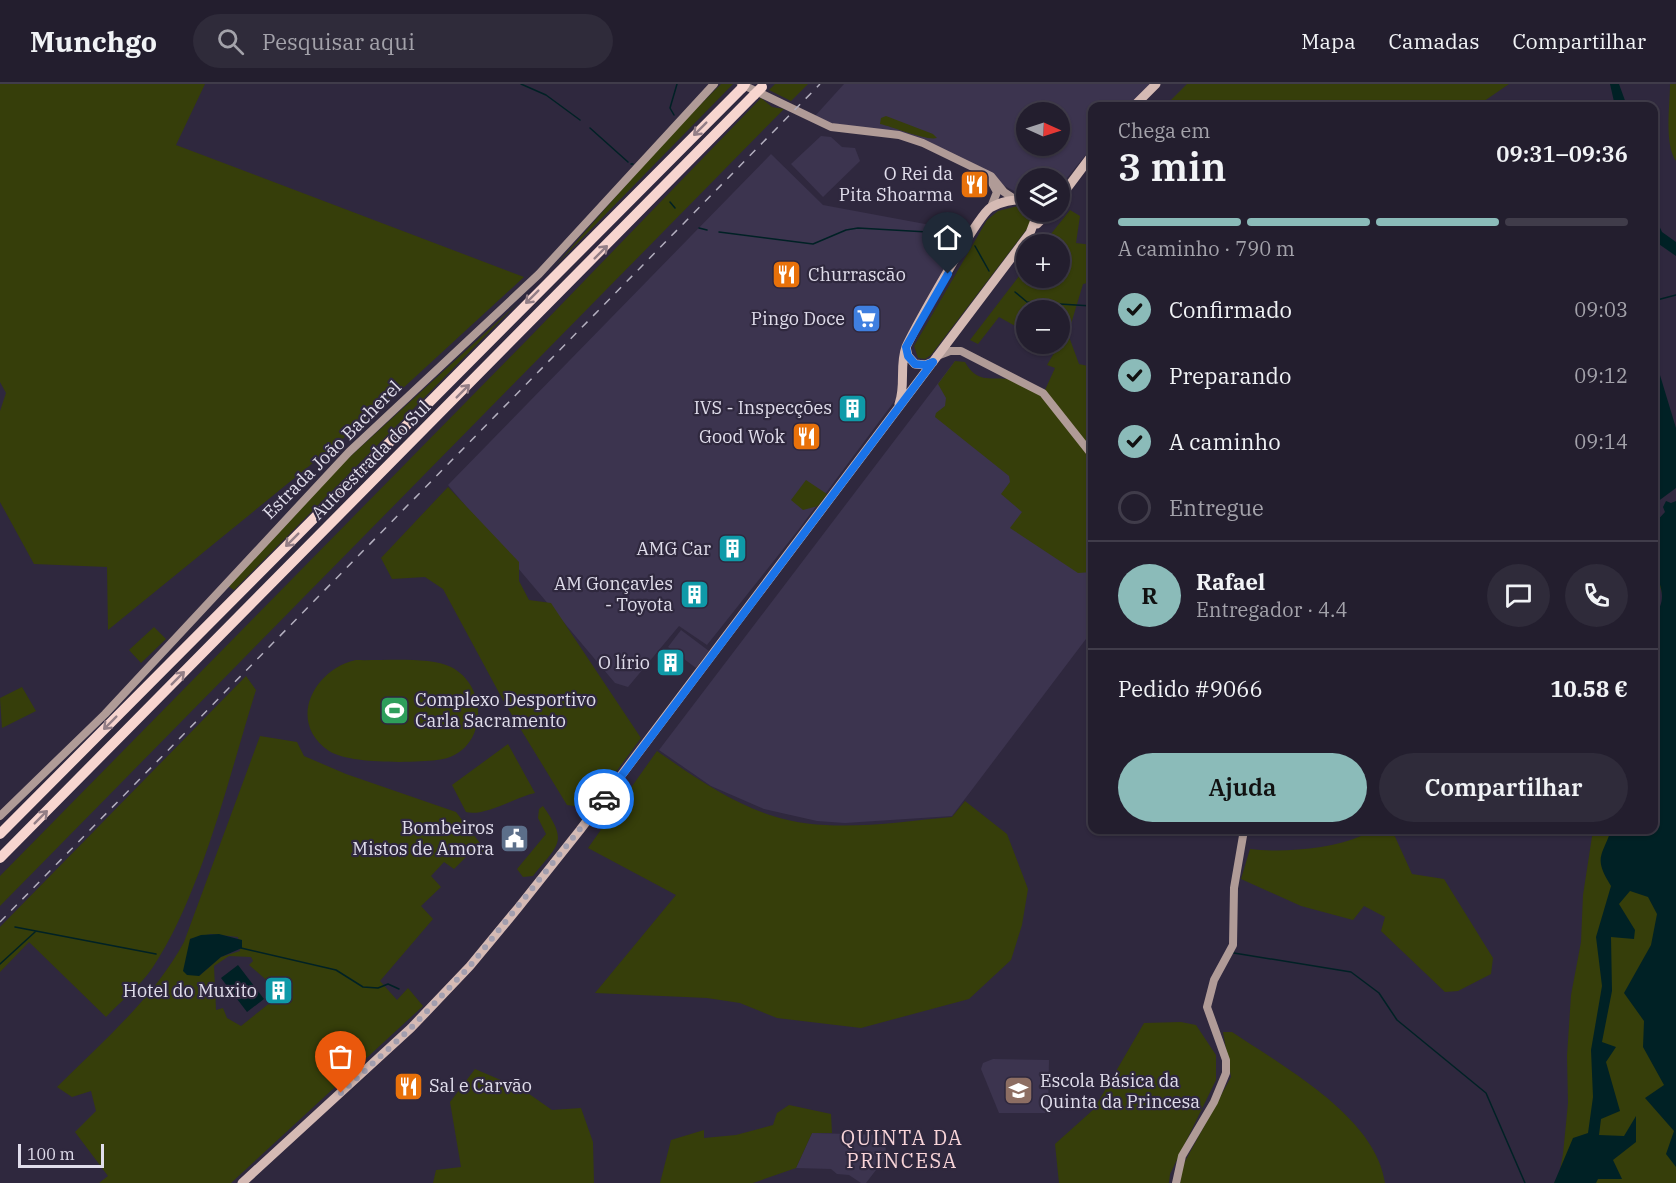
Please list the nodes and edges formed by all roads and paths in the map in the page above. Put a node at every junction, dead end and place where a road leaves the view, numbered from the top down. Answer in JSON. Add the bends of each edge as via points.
{"nodes":[{"id":1,"x":714,"y":84,"type":"edge"},
{"id":2,"x":1156,"y":84,"type":"edge"},
{"id":3,"x":743,"y":85,"type":"edge"},
{"id":4,"x":760,"y":89,"type":"edge"},
{"id":5,"x":1138,"y":102,"type":"edge"},
{"id":6,"x":1088,"y":160,"type":"edge"},
{"id":7,"x":976,"y":170,"type":"junction"},
{"id":8,"x":1070,"y":181,"type":"edge"},
{"id":9,"x":1016,"y":197,"type":"edge"},
{"id":10,"x":1016,"y":202,"type":"edge"},
{"id":11,"x":991,"y":207,"type":"junction"},
{"id":12,"x":1036,"y":222,"type":"edge"},
{"id":13,"x":1038,"y":222,"type":"edge"},
{"id":14,"x":1035,"y":225,"type":"junction"},
{"id":15,"x":956,"y":331,"type":"junction"},
{"id":16,"x":906,"y":347,"type":"junction"},
{"id":17,"x":961,"y":351,"type":"junction"},
{"id":18,"x":935,"y":359,"type":"junction"},
{"id":19,"x":892,"y":417,"type":"junction"},
{"id":20,"x":1088,"y":450,"type":"edge"},
{"id":21,"x":0,"y":816,"type":"edge"},
{"id":22,"x":0,"y":832,"type":"edge"},
{"id":23,"x":1243,"y":834,"type":"edge"},
{"id":24,"x":0,"y":858,"type":"edge"},
{"id":25,"x":243,"y":1183,"type":"edge"},
{"id":26,"x":1176,"y":1183,"type":"edge"}],
"edges":[{"from":1,"to":21,"type":"street","name":"Estrada João Bacherel","via":[[539,274],[349,452],[105,714]]},
{"from":2,"to":5,"type":"main road"},
{"from":3,"to":7,"type":"street","via":[[819,123],[899,135]]},
{"from":3,"to":22,"type":"highway","name":"Autoestrada do Sul","one_way":true},
{"from":24,"to":4,"type":"highway","name":"Autoestrada do Sul","one_way":true},
{"from":6,"to":8,"type":"main road"},
{"from":7,"to":9,"type":"street","via":[[991,176],[1004,192]]},
{"from":7,"to":11,"type":"street","via":[[992,182],[997,192]]},
{"from":10,"to":11,"type":"main road"},
{"from":11,"to":16,"type":"main road"},
{"from":12,"to":14,"type":"main road"},
{"from":13,"to":14,"type":"main road"},
{"from":14,"to":15,"type":"main road"},
{"from":15,"to":17,"type":"street"},
{"from":15,"to":18,"type":"main road"},
{"from":16,"to":18,"type":"main road","via":[[915,364],[926,365]]},
{"from":16,"to":19,"type":"main road","via":[[902,362],[904,390]]},
{"from":17,"to":18,"type":"street","via":[[948,351]]},
{"from":17,"to":20,"type":"street","via":[[1043,393]]},
{"from":18,"to":19,"type":"main road"},
{"from":19,"to":25,"type":"main road","via":[[569,846],[478,957],[411,1028]]},
{"from":23,"to":26,"type":"street","via":[[1234,888],[1233,945],[1214,980],[1207,1007],[1226,1060],[1226,1073],[1215,1102],[1182,1156]]}]}
